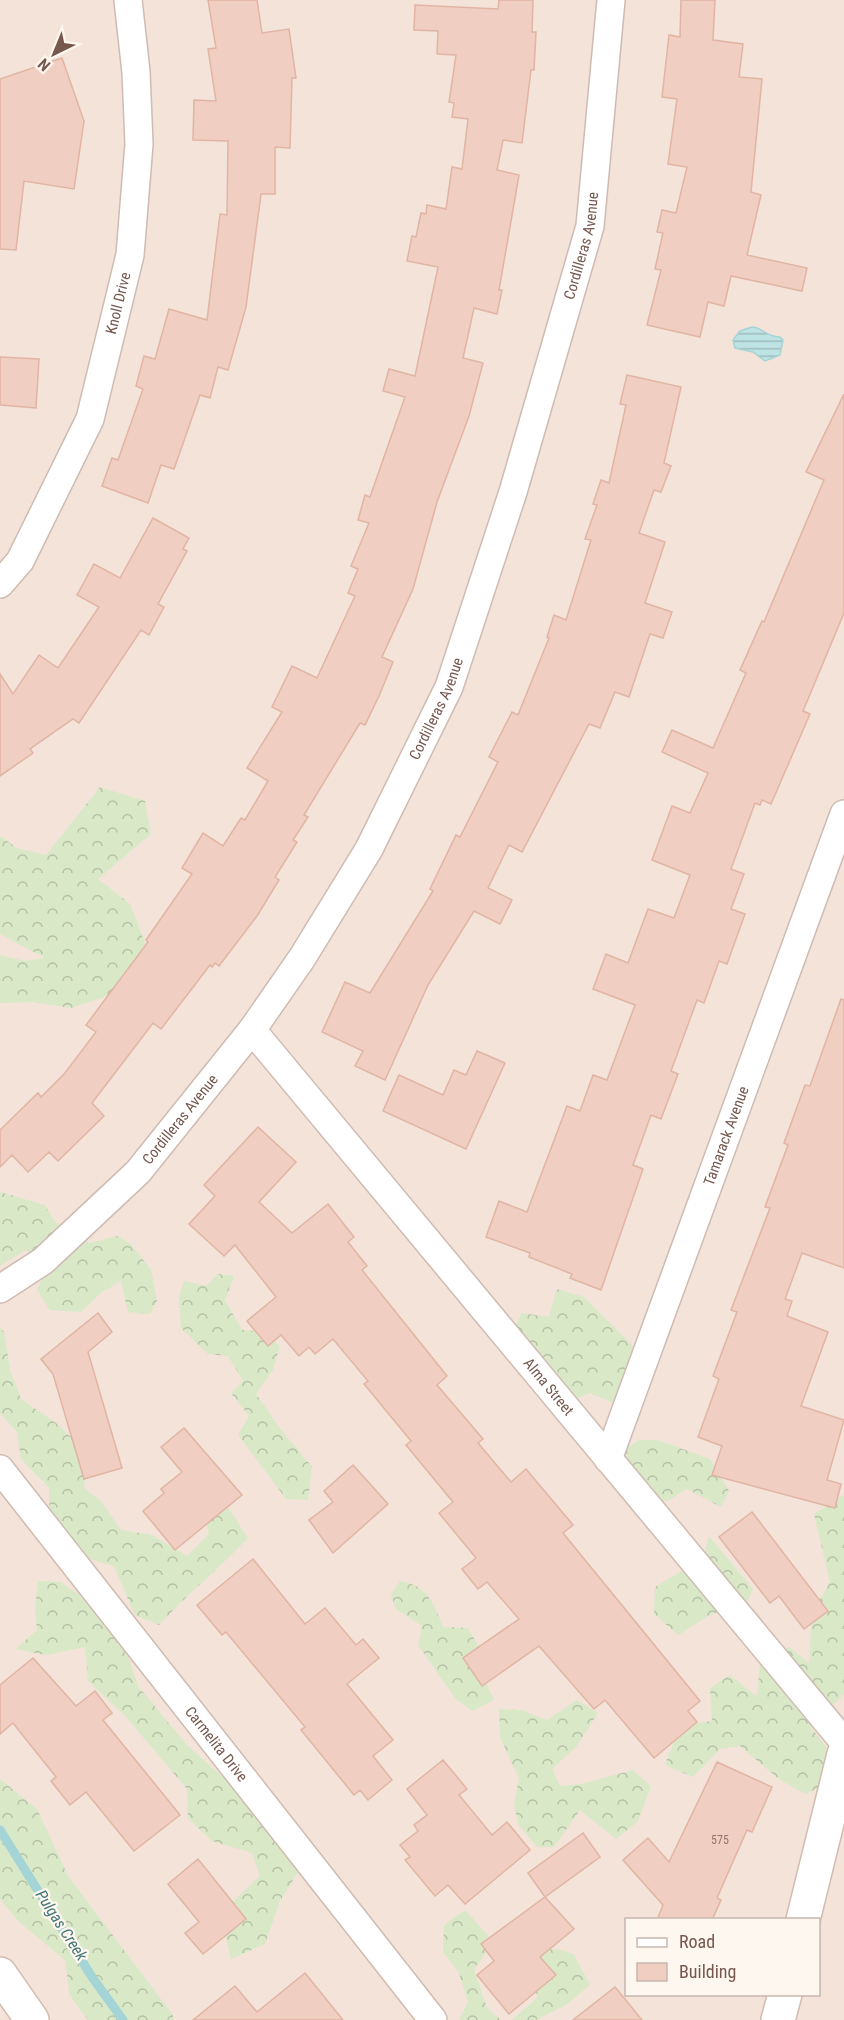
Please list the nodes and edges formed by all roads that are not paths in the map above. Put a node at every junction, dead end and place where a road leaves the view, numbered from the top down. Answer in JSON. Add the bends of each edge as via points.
{"nodes":[{"id":1,"x":128,"y":0,"type":"edge"},
{"id":2,"x":611,"y":0,"type":"edge"},
{"id":3,"x":0,"y":584,"type":"edge"},
{"id":4,"x":844,"y":814,"type":"edge"},
{"id":5,"x":252,"y":1030,"type":"junction"},
{"id":6,"x":0,"y":1289,"type":"edge"},
{"id":7,"x":608,"y":1459,"type":"junction"},
{"id":8,"x":0,"y":1468,"type":"edge"},
{"id":9,"x":844,"y":1742,"type":"edge"},
{"id":10,"x":844,"y":1754,"type":"edge"},
{"id":11,"x":803,"y":1918,"type":"edge"},
{"id":12,"x":0,"y":1974,"type":"edge"},
{"id":13,"x":785,"y":1996,"type":"edge"},
{"id":14,"x":25,"y":2018,"type":"edge"},
{"id":15,"x":433,"y":2020,"type":"edge"},
{"id":16,"x":778,"y":2020,"type":"edge"}],
"edges":[{"from":1,"to":3,"type":"street","name":"Knoll Drive","via":[[139,144],[130,255],[90,419],[20,561]]},
{"from":2,"to":5,"type":"street","name":"Cordilleras Avenue","via":[[590,226],[513,492],[449,687],[369,849]]},
{"from":4,"to":7,"type":"street","name":"Tamarack Avenue"},
{"from":5,"to":6,"type":"street","name":"Cordilleras Avenue","via":[[138,1172],[43,1261]]},
{"from":5,"to":7,"type":"street","name":"Alma Street"},
{"from":7,"to":9,"type":"street","name":"Alma Street"},
{"from":8,"to":15,"type":"street","name":"Carmelita Drive"},
{"from":10,"to":11,"type":"main road"},
{"from":12,"to":14,"type":"main road"},
{"from":13,"to":16,"type":"main road"}]}
